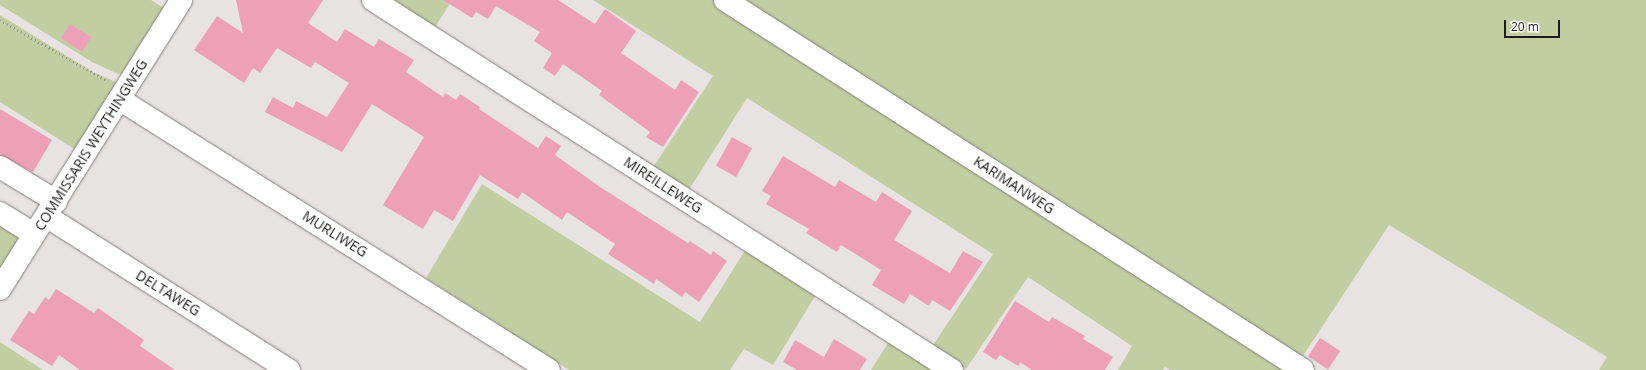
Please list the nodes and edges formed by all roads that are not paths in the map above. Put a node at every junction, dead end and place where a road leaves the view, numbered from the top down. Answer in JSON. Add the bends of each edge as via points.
{"nodes":[{"id":1,"x":181,"y":0,"type":"edge"},
{"id":2,"x":373,"y":0,"type":"edge"},
{"id":3,"x":725,"y":0,"type":"edge"},
{"id":4,"x":122,"y":95,"type":"junction"},
{"id":5,"x":0,"y":167,"type":"edge"},
{"id":6,"x":51,"y":209,"type":"junction"},
{"id":7,"x":0,"y":213,"type":"edge"},
{"id":8,"x":34,"y":234,"type":"junction"},
{"id":9,"x":0,"y":289,"type":"edge"},
{"id":10,"x":289,"y":370,"type":"edge"},
{"id":11,"x":549,"y":370,"type":"edge"},
{"id":12,"x":952,"y":370,"type":"edge"},
{"id":13,"x":1303,"y":370,"type":"edge"}],
"edges":[{"from":1,"to":4,"type":"main road","name":"COMMISSARIS WEYTHINGWEG"},
{"from":2,"to":12,"type":"main road","name":"MIREILLEWEG"},
{"from":3,"to":13,"type":"main road","name":"KARIMANWEG"},
{"from":4,"to":6,"type":"main road","name":"COMMISSARIS WEYTHINGWEG"},
{"from":4,"to":11,"type":"main road","name":"MURLIWEG"},
{"from":5,"to":6,"type":"main road","name":"DELTAWEG"},
{"from":6,"to":8,"type":"main road","name":"COMMISSARIS WEYTHINGWEG"},
{"from":6,"to":10,"type":"main road","name":"DELTAWEG"},
{"from":7,"to":8,"type":"main road"},
{"from":8,"to":9,"type":"main road","name":"COMMISSARIS WEYTHINGWEG"}]}
